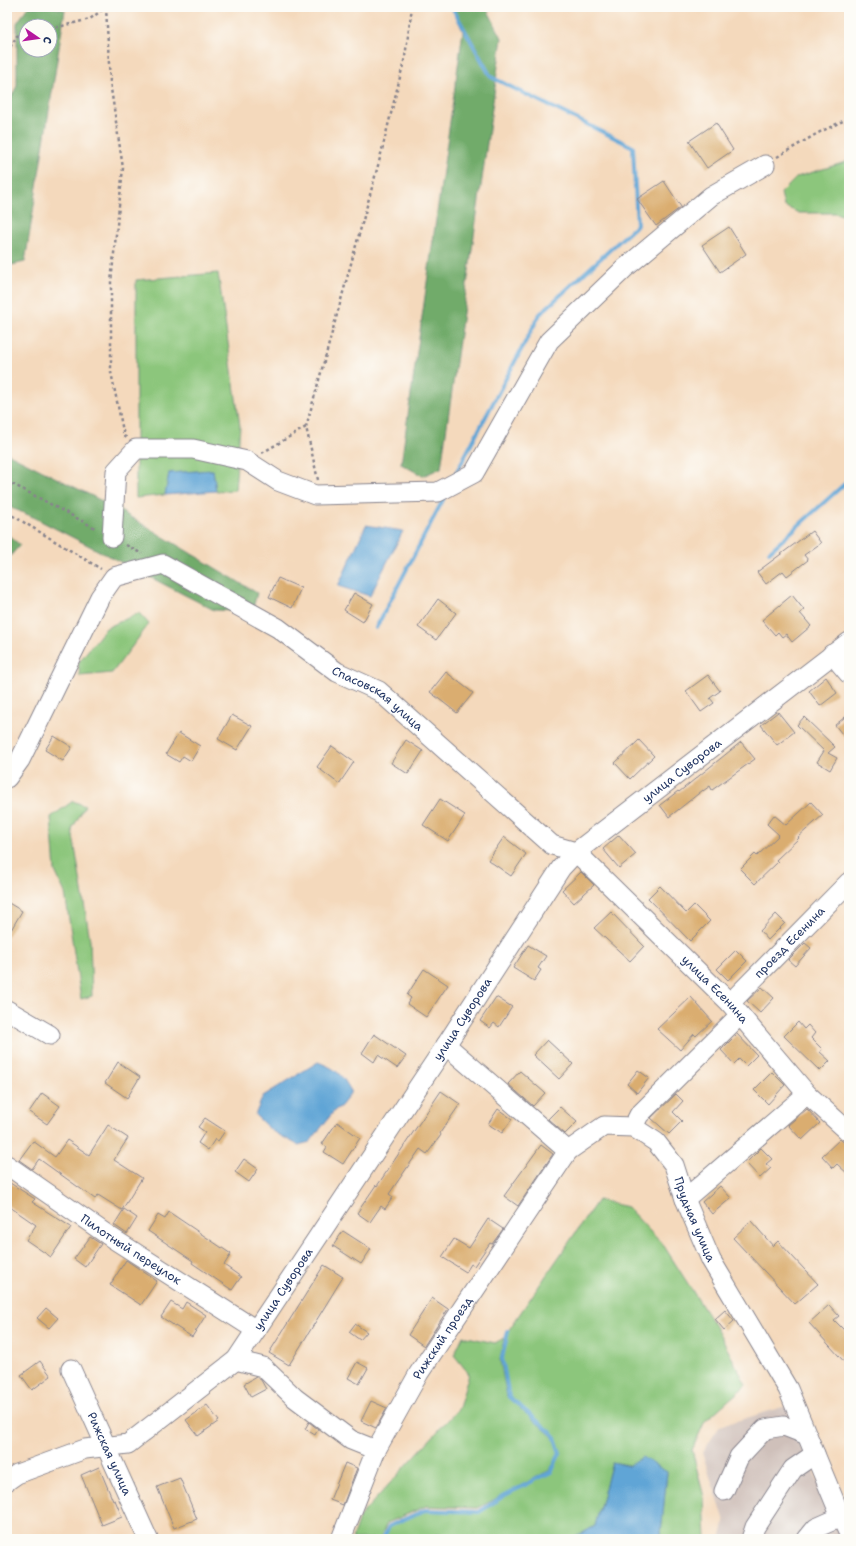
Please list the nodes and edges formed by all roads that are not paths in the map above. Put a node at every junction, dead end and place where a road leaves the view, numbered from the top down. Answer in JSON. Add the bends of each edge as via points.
{"nodes":[{"id":1,"x":764,"y":165,"type":"road end"},
{"id":2,"x":112,"y":537,"type":"road end"},
{"id":3,"x":849,"y":642,"type":"edge"},
{"id":4,"x":832,"y":654,"type":"junction"},
{"id":5,"x":849,"y":674,"type":"edge"},
{"id":6,"x":7,"y":778,"type":"edge"},
{"id":7,"x":576,"y":852,"type":"junction"},
{"id":8,"x":849,"y":882,"type":"edge"},
{"id":9,"x":735,"y":1009,"type":"junction"},
{"id":10,"x":7,"y":1010,"type":"edge"},
{"id":11,"x":50,"y":1035,"type":"dead end"},
{"id":12,"x":446,"y":1045,"type":"junction"},
{"id":13,"x":807,"y":1094,"type":"junction"},
{"id":14,"x":633,"y":1127,"type":"junction"},
{"id":15,"x":849,"y":1132,"type":"edge"},
{"id":16,"x":568,"y":1151,"type":"junction"},
{"id":17,"x":7,"y":1165,"type":"edge"},
{"id":18,"x":685,"y":1199,"type":"junction"},
{"id":19,"x":256,"y":1330,"type":"junction"},
{"id":20,"x":236,"y":1360,"type":"junction"},
{"id":21,"x":71,"y":1369,"type":"dead end"},
{"id":22,"x":807,"y":1435,"type":"junction"},
{"id":23,"x":107,"y":1448,"type":"junction"},
{"id":24,"x":376,"y":1450,"type":"junction"},
{"id":25,"x":815,"y":1454,"type":"junction"},
{"id":26,"x":7,"y":1481,"type":"edge"},
{"id":27,"x":724,"y":1491,"type":"dead end"},
{"id":28,"x":845,"y":1525,"type":"edge"},
{"id":29,"x":148,"y":1539,"type":"edge"},
{"id":30,"x":341,"y":1539,"type":"edge"},
{"id":31,"x":752,"y":1539,"type":"edge"},
{"id":32,"x":807,"y":1539,"type":"edge"}],
"edges":[{"from":1,"to":2,"type":"street","via":[[710,196],[625,268],[549,341],[474,473],[438,492],[315,495],[278,481],[247,460],[192,449],[136,450],[116,471]]},
{"from":3,"to":4,"type":"street","name":"улица Суворова"},
{"from":4,"to":5,"type":"street"},
{"from":4,"to":7,"type":"street","name":"улица Суворова"},
{"from":6,"to":7,"type":"street","name":"Спасовская улица","via":[[20,760],[100,598],[114,577],[163,564],[278,628],[337,672],[379,691],[552,845]]},
{"from":7,"to":9,"type":"street","name":"улица Есенина"},
{"from":7,"to":12,"type":"street","name":"улица Суворова","via":[[561,868]]},
{"from":8,"to":9,"type":"street","name":"проезд Есенина"},
{"from":9,"to":13,"type":"street","name":"улица Есенина"},
{"from":9,"to":14,"type":"street","name":"проезд Есенина","via":[[639,1114]]},
{"from":10,"to":11,"type":"street"},
{"from":12,"to":16,"type":"street"},
{"from":12,"to":19,"type":"street","name":"улица Суворова"},
{"from":13,"to":15,"type":"street","name":"улица Есенина"},
{"from":13,"to":18,"type":"street"},
{"from":14,"to":16,"type":"street","via":[[604,1126]]},
{"from":14,"to":18,"type":"street","name":"Прудная улица","via":[[656,1142],[674,1165]]},
{"from":16,"to":24,"type":"street","name":"Рижский проезд","via":[[419,1373]]},
{"from":17,"to":19,"type":"street","name":"Пилотный переулок","via":[[112,1238]]},
{"from":18,"to":22,"type":"street","name":"Прудная улица","via":[[711,1260],[788,1389]]},
{"from":19,"to":20,"type":"street","name":"улица Суворова"},
{"from":20,"to":23,"type":"street","name":"улица Суворова","via":[[128,1444]]},
{"from":20,"to":24,"type":"street","via":[[263,1367],[295,1398],[351,1440]]},
{"from":21,"to":23,"type":"street","name":"Рижская улица"},
{"from":22,"to":25,"type":"street","name":"Прудная улица"},
{"from":22,"to":27,"type":"street","via":[[784,1426],[765,1429],[739,1457]]},
{"from":23,"to":26,"type":"street","via":[[85,1449],[17,1474]]},
{"from":23,"to":29,"type":"street","name":"Рижская улица"},
{"from":24,"to":30,"type":"street","name":"Рижский проезд"},
{"from":25,"to":28,"type":"street","name":"Прудная улица"},
{"from":25,"to":31,"type":"street","via":[[793,1469],[755,1527]]},
{"from":28,"to":32,"type":"street","via":[[816,1528]]}]}
